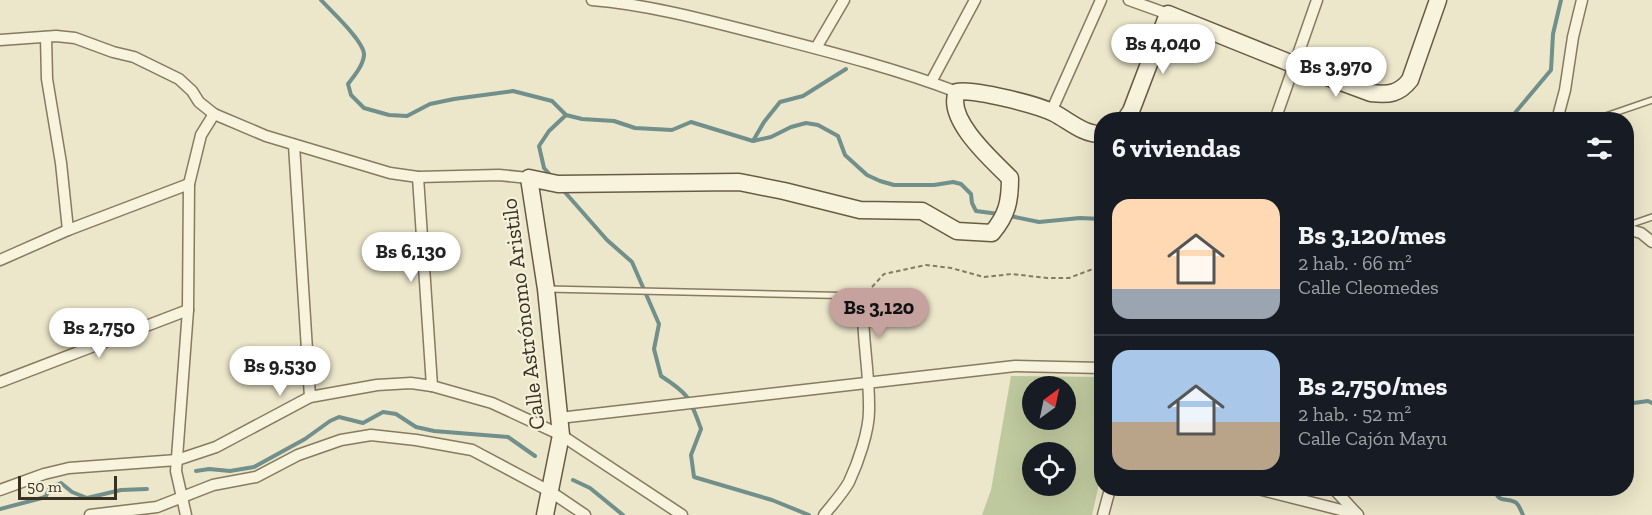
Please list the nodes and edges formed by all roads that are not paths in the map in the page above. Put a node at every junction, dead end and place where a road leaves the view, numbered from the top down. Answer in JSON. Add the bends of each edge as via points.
{"nodes":[{"id":1,"x":592,"y":0,"type":"edge"},
{"id":2,"x":630,"y":0,"type":"edge"},
{"id":3,"x":844,"y":0,"type":"edge"},
{"id":4,"x":975,"y":0,"type":"edge"},
{"id":5,"x":1101,"y":0,"type":"edge"},
{"id":6,"x":1129,"y":0,"type":"edge"},
{"id":7,"x":1317,"y":0,"type":"edge"},
{"id":8,"x":1438,"y":0,"type":"edge"},
{"id":9,"x":1582,"y":0,"type":"edge"},
{"id":10,"x":643,"y":8,"type":"junction"},
{"id":11,"x":1168,"y":14,"type":"junction"},
{"id":12,"x":46,"y":37,"type":"junction"},
{"id":13,"x":0,"y":40,"type":"edge"},
{"id":14,"x":816,"y":48,"type":"junction"},
{"id":15,"x":1294,"y":65,"type":"junction"},
{"id":16,"x":931,"y":82,"type":"junction"},
{"id":17,"x":957,"y":92,"type":"junction"},
{"id":18,"x":1652,"y":100,"type":"edge"},
{"id":19,"x":1051,"y":112,"type":"junction"},
{"id":20,"x":1130,"y":112,"type":"edge"},
{"id":21,"x":1278,"y":112,"type":"edge"},
{"id":22,"x":1559,"y":112,"type":"edge"},
{"id":23,"x":1617,"y":112,"type":"edge"},
{"id":24,"x":214,"y":114,"type":"junction"},
{"id":25,"x":1094,"y":132,"type":"edge"},
{"id":26,"x":294,"y":145,"type":"junction"},
{"id":27,"x":418,"y":177,"type":"junction"},
{"id":28,"x":529,"y":178,"type":"junction"},
{"id":29,"x":189,"y":184,"type":"junction"},
{"id":30,"x":1652,"y":217,"type":"edge"},
{"id":31,"x":1634,"y":224,"type":"edge"},
{"id":32,"x":68,"y":230,"type":"junction"},
{"id":33,"x":1634,"y":230,"type":"edge"},
{"id":34,"x":1652,"y":242,"type":"edge"},
{"id":35,"x":0,"y":260,"type":"edge"},
{"id":36,"x":546,"y":289,"type":"junction"},
{"id":37,"x":863,"y":296,"type":"joint"},
{"id":38,"x":188,"y":310,"type":"junction"},
{"id":39,"x":1094,"y":368,"type":"edge"},
{"id":40,"x":0,"y":382,"type":"edge"},
{"id":41,"x":868,"y":384,"type":"junction"},
{"id":42,"x":432,"y":386,"type":"junction"},
{"id":43,"x":310,"y":397,"type":"junction"},
{"id":44,"x":559,"y":418,"type":"junction"},
{"id":45,"x":561,"y":435,"type":"junction"},
{"id":46,"x":177,"y":460,"type":"junction"},
{"id":47,"x":0,"y":490,"type":"edge"},
{"id":48,"x":551,"y":492,"type":"junction"},
{"id":49,"x":1108,"y":496,"type":"edge"},
{"id":50,"x":1286,"y":496,"type":"edge"},
{"id":51,"x":1340,"y":496,"type":"edge"},
{"id":52,"x":182,"y":498,"type":"junction"},
{"id":53,"x":1357,"y":514,"type":"edge"},
{"id":54,"x":90,"y":515,"type":"edge"},
{"id":55,"x":186,"y":515,"type":"edge"},
{"id":56,"x":545,"y":515,"type":"edge"},
{"id":57,"x":585,"y":515,"type":"edge"},
{"id":58,"x":682,"y":515,"type":"edge"},
{"id":59,"x":824,"y":515,"type":"edge"},
{"id":60,"x":1103,"y":515,"type":"edge"}],
"edges":[{"from":1,"to":10,"type":"street"},
{"from":2,"to":10,"type":"street"},
{"from":3,"to":14,"type":"street"},
{"from":4,"to":16,"type":"street"},
{"from":5,"to":19,"type":"street"},
{"from":6,"to":11,"type":"street"},
{"from":7,"to":15,"type":"street"},
{"from":8,"to":15,"type":"street","via":[[1410,80],[1395,93],[1371,93]]},
{"from":9,"to":22,"type":"street"},
{"from":10,"to":14,"type":"street"},
{"from":11,"to":15,"type":"street"},
{"from":11,"to":20,"type":"street"},
{"from":12,"to":13,"type":"street"},
{"from":12,"to":24,"type":"street","via":[[75,38],[134,57],[179,79]]},
{"from":12,"to":32,"type":"street","via":[[47,79]]},
{"from":14,"to":16,"type":"street"},
{"from":15,"to":21,"type":"street"},
{"from":16,"to":17,"type":"street"},
{"from":17,"to":19,"type":"street","via":[[980,92]]},
{"from":17,"to":28,"type":"street","via":[[955,109],[962,123],[1010,178],[1010,200],[992,233],[957,231],[922,211],[860,210],[739,182],[558,184]]},
{"from":18,"to":23,"type":"lane"},
{"from":19,"to":25,"type":"street"},
{"from":24,"to":26,"type":"street"},
{"from":24,"to":29,"type":"street","via":[[201,135]]},
{"from":26,"to":27,"type":"street","via":[[390,173]]},
{"from":26,"to":43,"type":"street"},
{"from":27,"to":28,"type":"street"},
{"from":27,"to":42,"type":"street"},
{"from":28,"to":36,"type":"street","name":"Calle Astrónomo Aristilo"},
{"from":29,"to":32,"type":"street"},
{"from":29,"to":38,"type":"street"},
{"from":30,"to":31,"type":"lane"},
{"from":32,"to":35,"type":"street"},
{"from":33,"to":34,"type":"street"},
{"from":36,"to":37,"type":"lane"},
{"from":36,"to":44,"type":"street","name":"Calle Astrónomo Aristilo"},
{"from":37,"to":41,"type":"street"},
{"from":38,"to":40,"type":"street"},
{"from":38,"to":46,"type":"street"},
{"from":39,"to":41,"type":"street","via":[[1015,366]]},
{"from":41,"to":44,"type":"street"},
{"from":41,"to":59,"type":"street","via":[[869,413],[849,483]]},
{"from":42,"to":43,"type":"street","via":[[376,385]]},
{"from":42,"to":45,"type":"street","via":[[492,404]]},
{"from":43,"to":46,"type":"street","via":[[216,447]]},
{"from":44,"to":45,"type":"street","name":"Calle Astrónomo Aristilo"},
{"from":45,"to":48,"type":"street","name":"Calle Astrónomo Aristilo"},
{"from":45,"to":58,"type":"street"},
{"from":46,"to":47,"type":"street","via":[[69,468]]},
{"from":46,"to":52,"type":"street"},
{"from":48,"to":52,"type":"street","via":[[472,450],[371,435],[341,440],[298,455],[256,477],[213,485]]},
{"from":48,"to":56,"type":"street","name":"Calle Astrónomo Aristilo"},
{"from":48,"to":57,"type":"street"},
{"from":49,"to":60,"type":"street"},
{"from":50,"to":53,"type":"street"},
{"from":51,"to":53,"type":"street"},
{"from":52,"to":54,"type":"street","via":[[157,507]]},
{"from":52,"to":55,"type":"street"}]}
